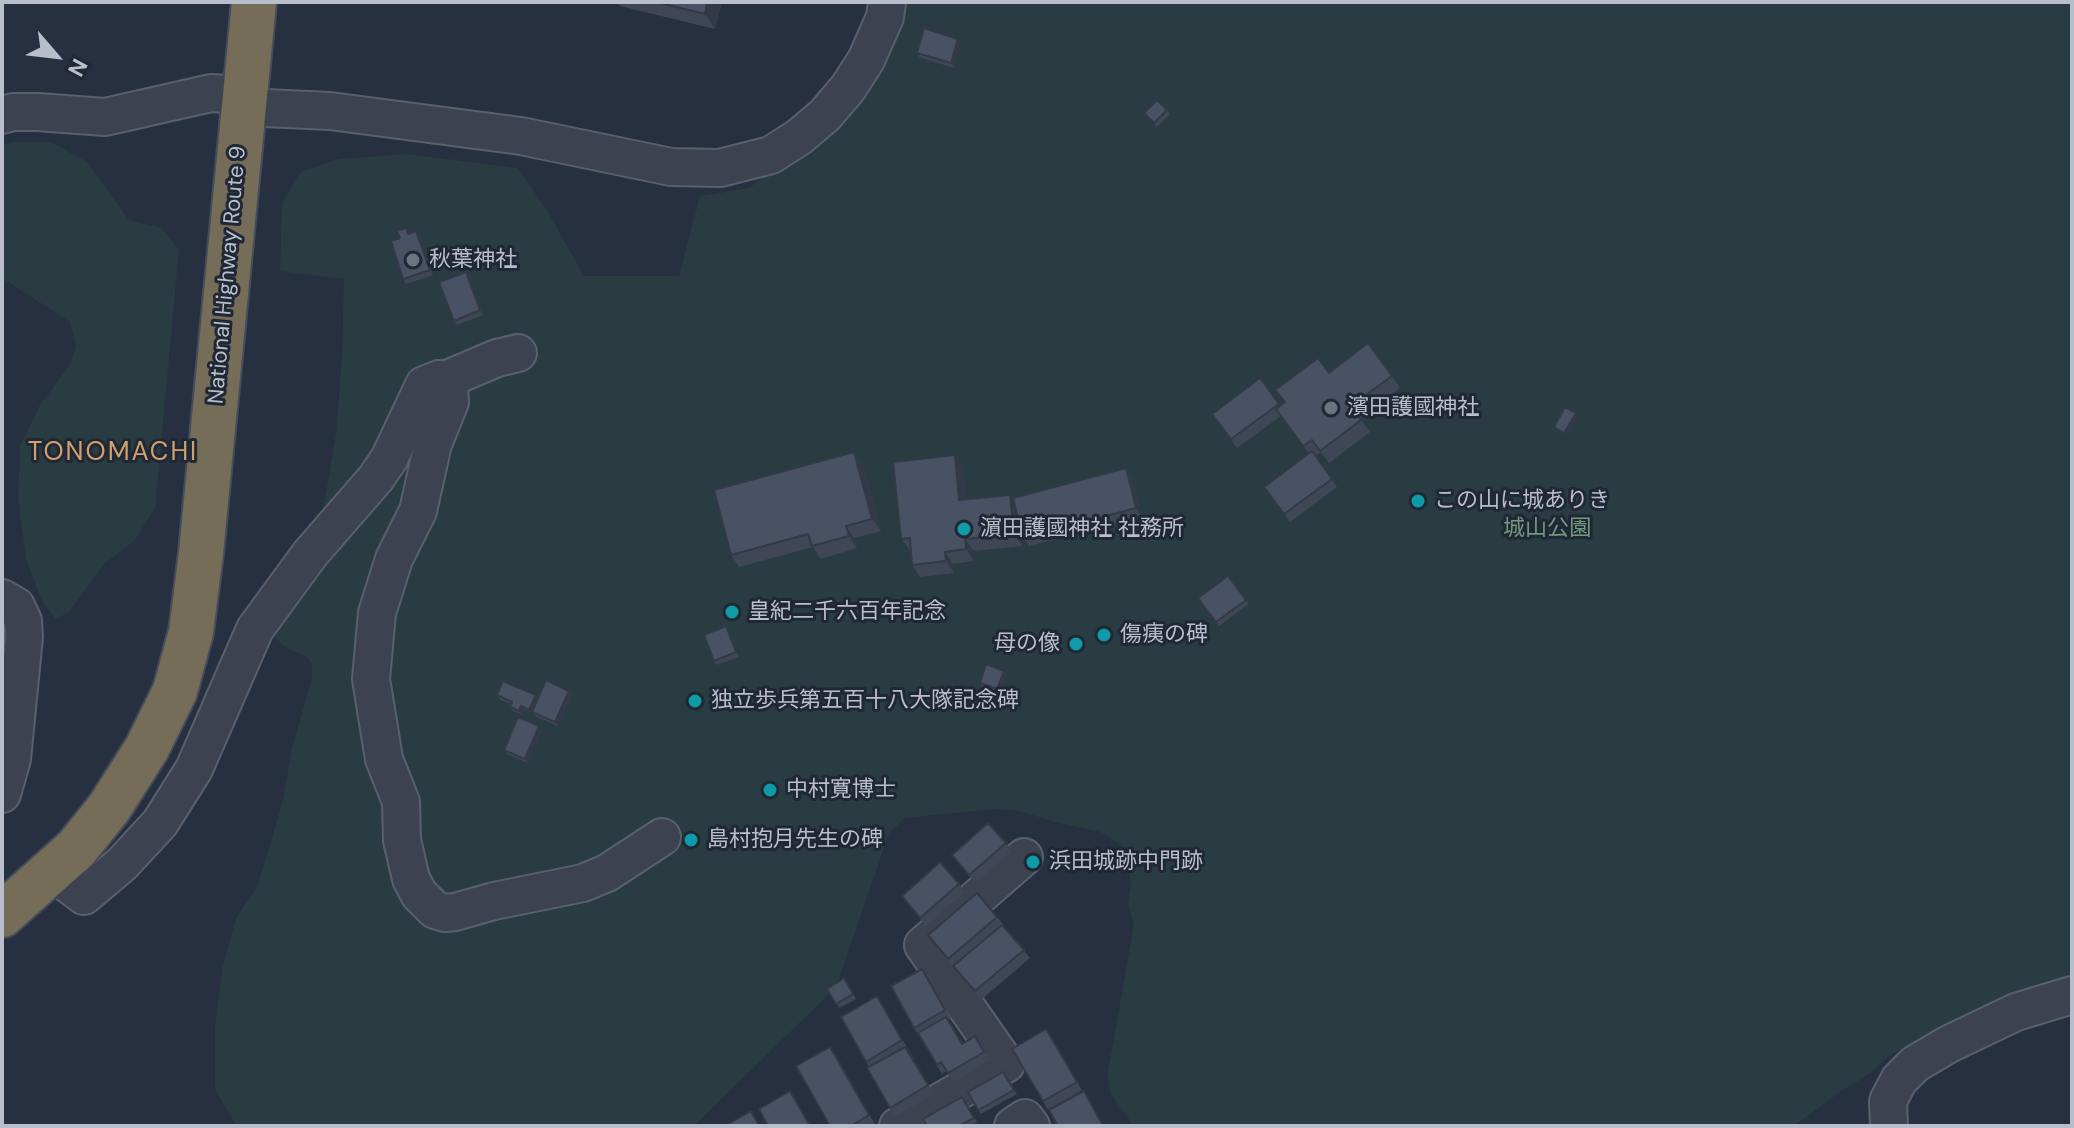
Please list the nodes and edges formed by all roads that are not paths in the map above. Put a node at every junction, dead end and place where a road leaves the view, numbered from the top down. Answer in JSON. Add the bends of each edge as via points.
{"nodes":[{"id":1,"x":254,"y":2,"type":"edge"},
{"id":2,"x":887,"y":2,"type":"edge"},
{"id":3,"x":244,"y":101,"type":"junction"},
{"id":4,"x":2,"y":115,"type":"edge"},
{"id":5,"x":518,"y":353,"type":"dead end"},
{"id":6,"x":445,"y":380,"type":"junction"},
{"id":7,"x":2,"y":598,"type":"edge"},
{"id":8,"x":2,"y":794,"type":"edge"},
{"id":9,"x":662,"y":837,"type":"dead end"},
{"id":10,"x":1024,"y":857,"type":"dead end"},
{"id":11,"x":52,"y":872,"type":"junction"},
{"id":12,"x":2,"y":915,"type":"edge"},
{"id":13,"x":2072,"y":995,"type":"edge"},
{"id":14,"x":898,"y":1126,"type":"edge"},
{"id":15,"x":1013,"y":1126,"type":"edge"},
{"id":16,"x":1031,"y":1126,"type":"edge"},
{"id":17,"x":1889,"y":1126,"type":"edge"}],
"edges":[{"from":1,"to":3,"type":"highway","name":"National Highway Route 9"},
{"from":2,"to":3,"type":"street","via":[[866,60],[825,115],[771,155],[720,168],[671,167],[521,136]]},
{"from":3,"to":4,"type":"street","via":[[211,93],[105,117]]},
{"from":3,"to":11,"type":"highway","name":"National Highway Route 9","via":[[191,632],[175,691],[147,748],[109,808]]},
{"from":5,"to":6,"type":"street"},
{"from":6,"to":9,"type":"street","via":[[450,402],[433,444],[418,511],[394,559],[377,613],[371,679],[384,759],[401,802],[411,879],[435,910],[455,912],[583,883]]},
{"from":6,"to":11,"type":"street","via":[[424,385],[376,478],[255,629],[194,769],[160,823],[84,896]]},
{"from":7,"to":8,"type":"street","via":[[16,606],[24,637],[12,759]]},
{"from":10,"to":14,"type":"street","via":[[923,945],[1006,1064]]},
{"from":11,"to":12,"type":"highway","name":"National Highway Route 9"},
{"from":13,"to":17,"type":"street","via":[[2016,1012],[1915,1064],[1888,1101]]},
{"from":15,"to":16,"type":"street","via":[[1025,1118]]}]}
